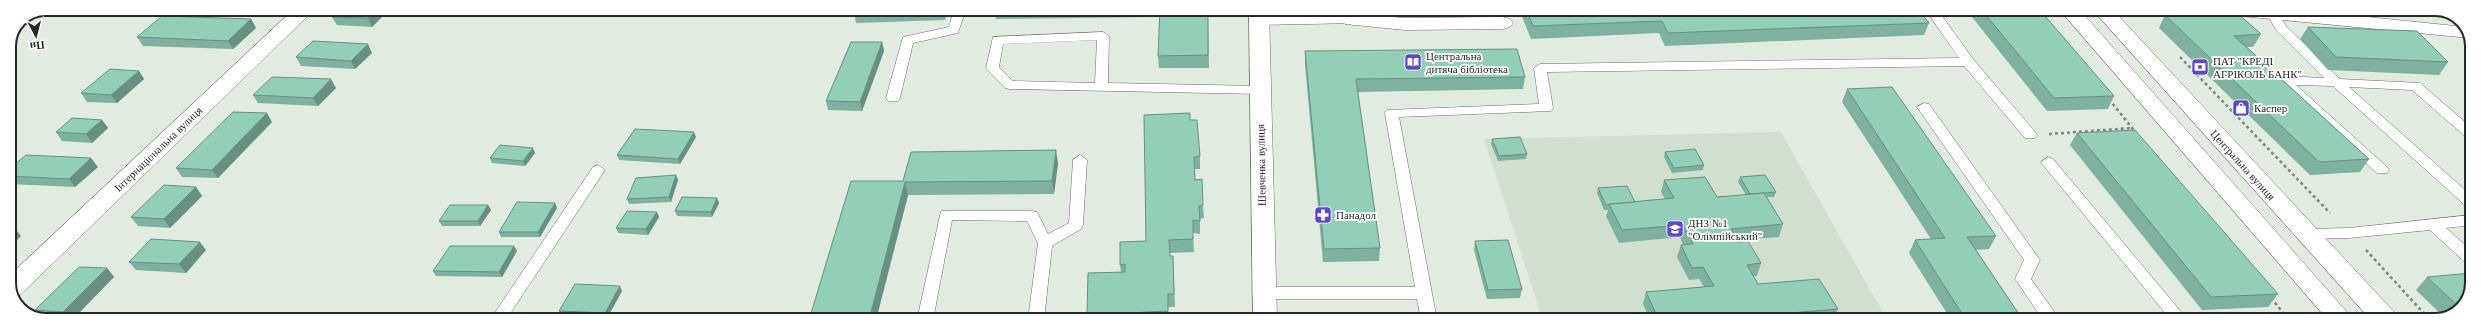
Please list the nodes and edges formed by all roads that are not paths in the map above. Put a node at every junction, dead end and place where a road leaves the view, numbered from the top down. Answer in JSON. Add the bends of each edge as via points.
{"nodes":[{"id":1,"x":298,"y":16,"type":"edge"},
{"id":2,"x":958,"y":16,"type":"edge"},
{"id":3,"x":1259,"y":16,"type":"edge"},
{"id":4,"x":1278,"y":16,"type":"edge"},
{"id":5,"x":1936,"y":16,"type":"edge"},
{"id":6,"x":2074,"y":16,"type":"edge"},
{"id":7,"x":2106,"y":16,"type":"edge"},
{"id":8,"x":2274,"y":16,"type":"edge"},
{"id":9,"x":2301,"y":16,"type":"edge"},
{"id":10,"x":1352,"y":20,"type":"joint"},
{"id":11,"x":1503,"y":23,"type":"dead end"},
{"id":12,"x":2462,"y":32,"type":"edge"},
{"id":13,"x":1968,"y":62,"type":"junction"},
{"id":14,"x":2337,"y":83,"type":"junction"},
{"id":15,"x":1101,"y":87,"type":"junction"},
{"id":16,"x":1260,"y":90,"type":"junction"},
{"id":17,"x":893,"y":98,"type":"dead end"},
{"id":18,"x":1924,"y":107,"type":"dead end"},
{"id":19,"x":2465,"y":129,"type":"edge"},
{"id":20,"x":2030,"y":135,"type":"road end"},
{"id":21,"x":1080,"y":160,"type":"dead end"},
{"id":22,"x":2048,"y":162,"type":"dead end"},
{"id":23,"x":598,"y":170,"type":"dead end"},
{"id":24,"x":2382,"y":170,"type":"dead end"},
{"id":25,"x":2465,"y":198,"type":"edge"},
{"id":26,"x":2465,"y":221,"type":"edge"},
{"id":27,"x":2434,"y":225,"type":"junction"},
{"id":28,"x":2307,"y":234,"type":"junction"},
{"id":29,"x":1045,"y":243,"type":"junction"},
{"id":30,"x":2465,"y":254,"type":"edge"},
{"id":31,"x":16,"y":284,"type":"edge"},
{"id":32,"x":1263,"y":293,"type":"junction"},
{"id":33,"x":1423,"y":293,"type":"junction"},
{"id":34,"x":503,"y":313,"type":"edge"},
{"id":35,"x":926,"y":313,"type":"edge"},
{"id":36,"x":1037,"y":313,"type":"edge"},
{"id":37,"x":1264,"y":313,"type":"edge"},
{"id":38,"x":1427,"y":313,"type":"edge"},
{"id":39,"x":2047,"y":313,"type":"edge"},
{"id":40,"x":2174,"y":313,"type":"edge"},
{"id":41,"x":2336,"y":313,"type":"edge"},
{"id":42,"x":2380,"y":313,"type":"edge"}],
"edges":[{"from":1,"to":31,"type":"street","name":"Інтернаціональна вулиця"},
{"from":2,"to":17,"type":"lane","via":[[954,30],[907,40]]},
{"from":3,"to":16,"type":"street","name":"Шевченка вулиця"},
{"from":4,"to":10,"type":"lane"},
{"from":5,"to":13,"type":"lane"},
{"from":6,"to":41,"type":"street"},
{"from":7,"to":28,"type":"street","name":"Центральна вулиця"},
{"from":8,"to":14,"type":"lane","via":[[2281,28]]},
{"from":9,"to":12,"type":"street"},
{"from":10,"to":11,"type":"street","via":[[1405,24]]},
{"from":13,"to":20,"type":"lane"},
{"from":13,"to":33,"type":"lane","via":[[1540,68],[1546,108],[1392,113]]},
{"from":14,"to":19,"type":"lane","via":[[2415,86]]},
{"from":14,"to":24,"type":"lane","via":[[2283,80]]},
{"from":14,"to":25,"type":"lane"},
{"from":15,"to":15,"type":"lane","via":[[1010,85],[992,68],[996,40],[1103,36]]},
{"from":15,"to":16,"type":"lane"},
{"from":16,"to":32,"type":"street","name":"Шевченка вулиця"},
{"from":18,"to":39,"type":"lane","via":[[2032,260],[2023,279]]},
{"from":21,"to":29,"type":"lane","via":[[1076,224]]},
{"from":22,"to":40,"type":"lane"},
{"from":23,"to":34,"type":"lane"},
{"from":26,"to":27,"type":"lane"},
{"from":27,"to":28,"type":"lane"},
{"from":27,"to":30,"type":"lane"},
{"from":28,"to":42,"type":"street","name":"Центральна вулиця"},
{"from":29,"to":35,"type":"lane","via":[[1032,216],[946,215]]},
{"from":29,"to":36,"type":"lane"},
{"from":32,"to":33,"type":"lane"},
{"from":32,"to":37,"type":"street","name":"Шевченка вулиця"},
{"from":33,"to":38,"type":"lane"}]}
